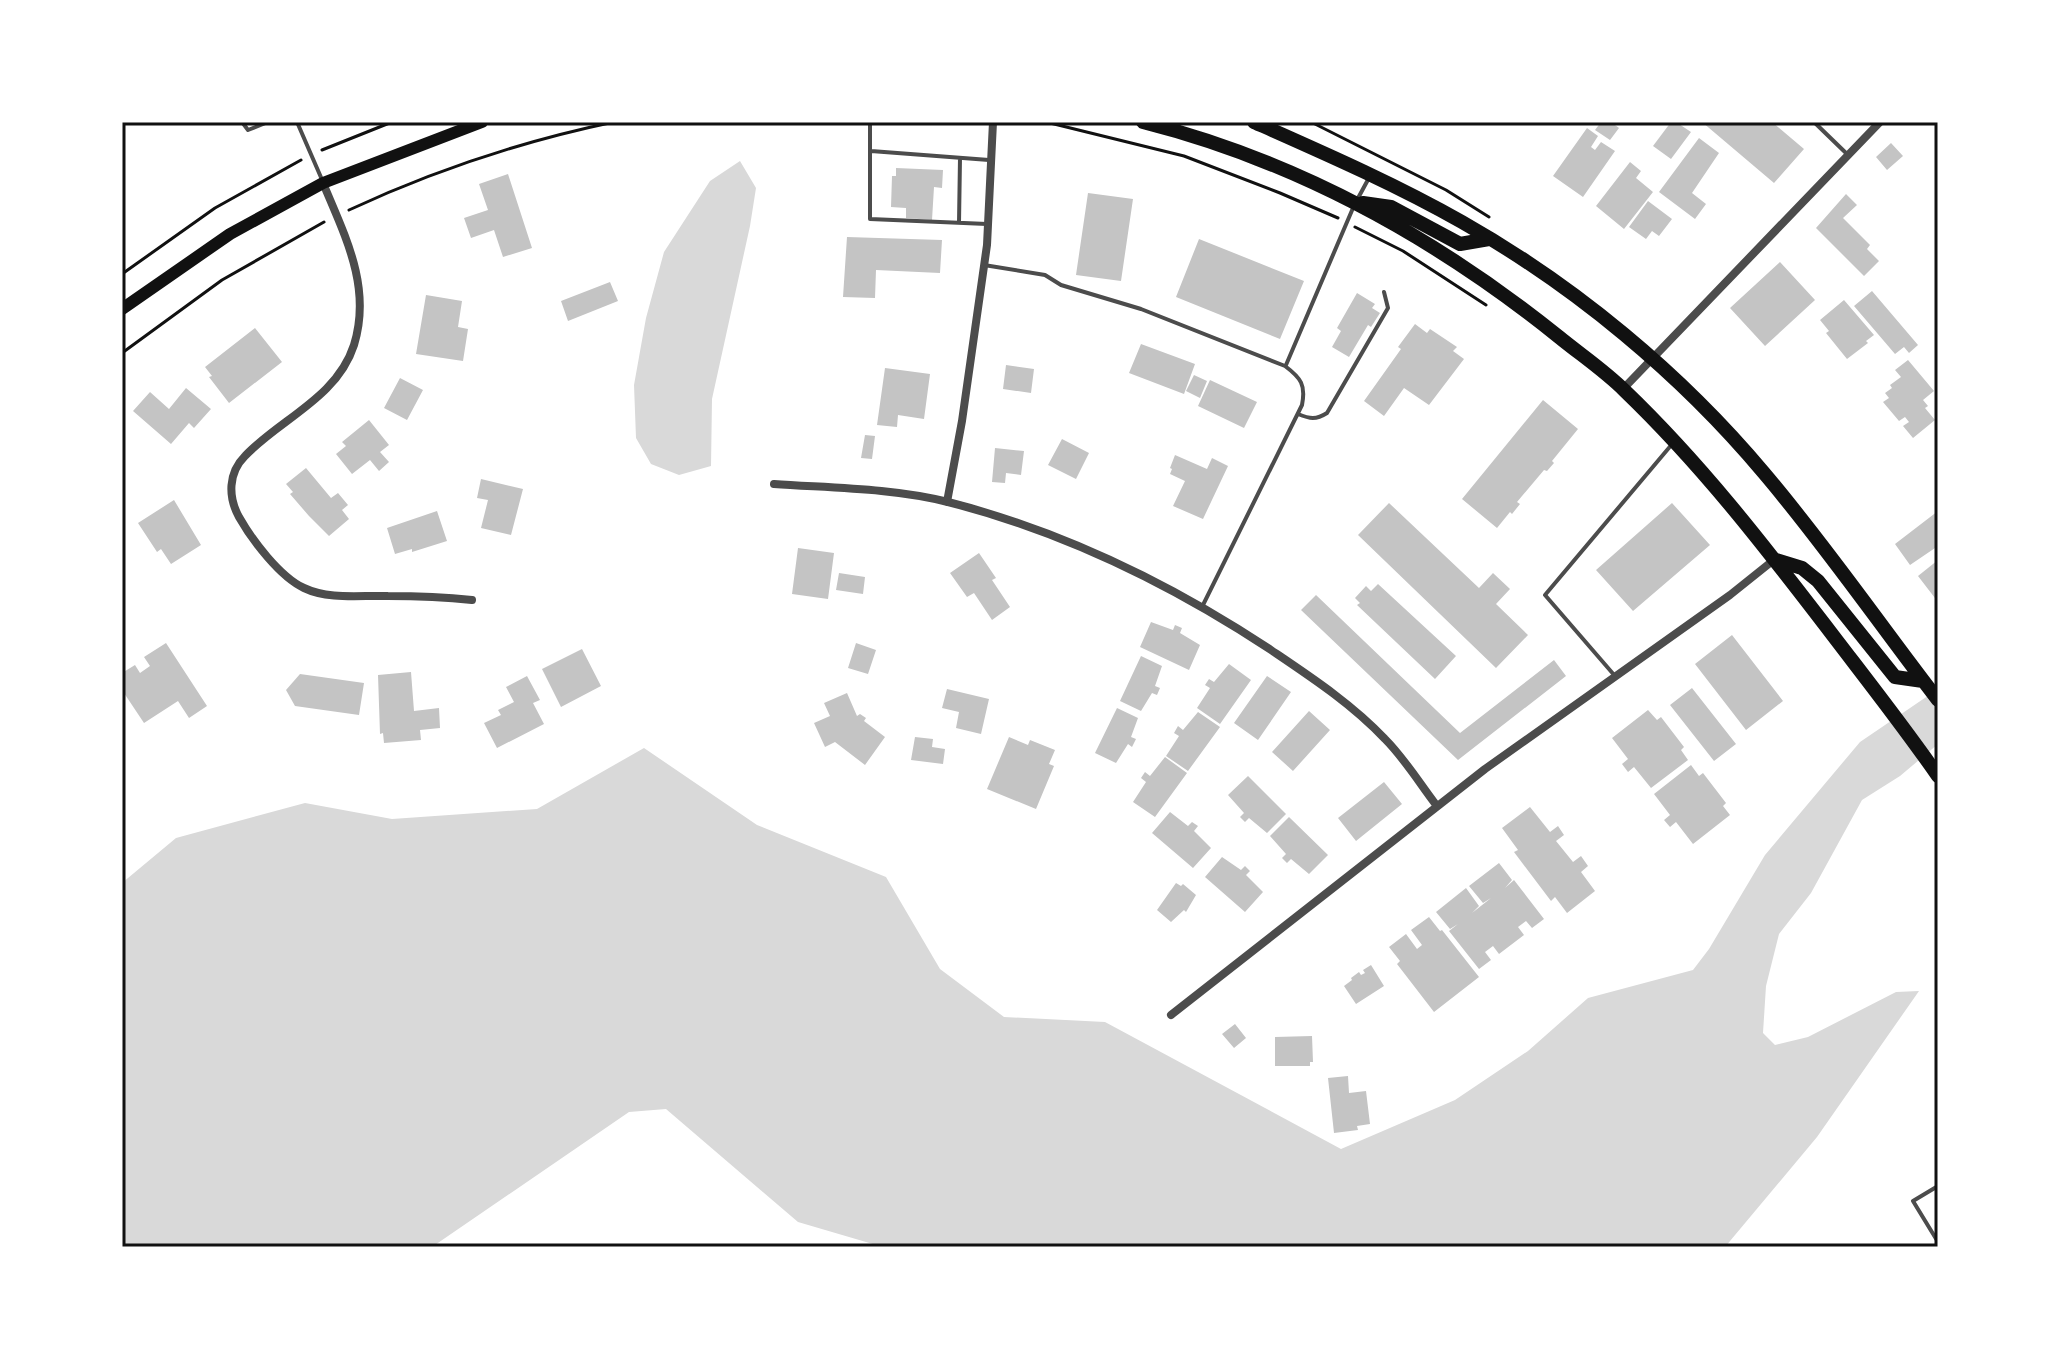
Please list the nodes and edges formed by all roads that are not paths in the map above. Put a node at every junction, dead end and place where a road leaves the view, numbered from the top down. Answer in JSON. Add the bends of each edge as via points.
{"nodes":[{"id":1,"x":242,"y":122,"type":"edge"},
{"id":2,"x":268,"y":122,"type":"edge"},
{"id":3,"x":297,"y":122,"type":"edge"},
{"id":4,"x":482,"y":122,"type":"edge"},
{"id":5,"x":870,"y":122,"type":"edge"},
{"id":6,"x":993,"y":122,"type":"edge"},
{"id":7,"x":1143,"y":122,"type":"edge"},
{"id":8,"x":1254,"y":122,"type":"edge"},
{"id":9,"x":1814,"y":122,"type":"edge"},
{"id":10,"x":1880,"y":122,"type":"edge"},
{"id":11,"x":871,"y":151,"type":"junction"},
{"id":12,"x":1847,"y":154,"type":"junction"},
{"id":13,"x":960,"y":158,"type":"junction"},
{"id":14,"x":992,"y":160,"type":"junction"},
{"id":15,"x":1371,"y":174,"type":"junction"},
{"id":16,"x":323,"y":183,"type":"junction"},
{"id":17,"x":1356,"y":202,"type":"junction"},
{"id":18,"x":959,"y":223,"type":"junction"},
{"id":19,"x":989,"y":224,"type":"junction"},
{"id":20,"x":1489,"y":239,"type":"junction"},
{"id":21,"x":984,"y":265,"type":"junction"},
{"id":22,"x":1384,"y":292,"type":"dead end"},
{"id":23,"x":122,"y":309,"type":"edge"},
{"id":24,"x":1651,"y":357,"type":"junction"},
{"id":25,"x":1285,"y":366,"type":"junction"},
{"id":26,"x":1623,"y":389,"type":"junction"},
{"id":27,"x":1298,"y":414,"type":"junction"},
{"id":28,"x":1675,"y":441,"type":"junction"},
{"id":29,"x":774,"y":484,"type":"dead end"},
{"id":30,"x":947,"y":502,"type":"junction"},
{"id":31,"x":1775,"y":559,"type":"junction"},
{"id":32,"x":472,"y":600,"type":"dead end"},
{"id":33,"x":1202,"y":607,"type":"junction"},
{"id":34,"x":1615,"y":676,"type":"junction"},
{"id":35,"x":1923,"y":681,"type":"junction"},
{"id":36,"x":1938,"y":700,"type":"edge"},
{"id":37,"x":1936,"y":772,"type":"edge"},
{"id":38,"x":1437,"y":806,"type":"junction"},
{"id":39,"x":1171,"y":1015,"type":"dead end"},
{"id":40,"x":1938,"y":1186,"type":"edge"},
{"id":41,"x":1938,"y":1242,"type":"edge"}],
"edges":[{"from":1,"to":2,"type":"lane","via":[[248,130]]},
{"from":3,"to":16,"type":"lane"},
{"from":4,"to":16,"type":"main road"},
{"from":5,"to":11,"type":"lane"},
{"from":6,"to":14,"type":"street"},
{"from":7,"to":17,"type":"main road","via":[[1260,160]]},
{"from":8,"to":15,"type":"main road"},
{"from":9,"to":12,"type":"lane"},
{"from":10,"to":12,"type":"street"},
{"from":11,"to":13,"type":"lane"},
{"from":11,"to":18,"type":"lane","via":[[870,219]]},
{"from":12,"to":24,"type":"street"},
{"from":13,"to":14,"type":"lane"},
{"from":13,"to":18,"type":"lane"},
{"from":14,"to":19,"type":"street"},
{"from":15,"to":17,"type":"lane"},
{"from":15,"to":20,"type":"main road"},
{"from":16,"to":23,"type":"main road","via":[[230,234]]},
{"from":16,"to":32,"type":"street","via":[[359,281],[361,306],[353,348],[322,394],[245,455],[235,469],[232,498],[238,515],[289,580],[306,589],[327,595]]},
{"from":17,"to":20,"type":"main road","via":[[1391,207],[1460,244]]},
{"from":17,"to":25,"type":"lane"},
{"from":17,"to":26,"type":"main road","via":[[1498,290]]},
{"from":18,"to":19,"type":"lane"},
{"from":19,"to":21,"type":"street"},
{"from":20,"to":24,"type":"main road"},
{"from":21,"to":25,"type":"lane","via":[[1045,275]]},
{"from":21,"to":30,"type":"street"},
{"from":22,"to":27,"type":"lane","via":[[1388,308],[1327,413],[1309,419]]},
{"from":24,"to":26,"type":"street"},
{"from":24,"to":35,"type":"main road","via":[[1764,473]]},
{"from":25,"to":27,"type":"lane","via":[[1300,377],[1305,391]]},
{"from":26,"to":28,"type":"main road"},
{"from":27,"to":33,"type":"lane"},
{"from":28,"to":31,"type":"main road"},
{"from":28,"to":34,"type":"lane","via":[[1545,595]]},
{"from":29,"to":30,"type":"street"},
{"from":30,"to":33,"type":"street","via":[[1083,546]]},
{"from":31,"to":34,"type":"street"},
{"from":31,"to":35,"type":"main road","via":[[1802,568],[1818,581],[1895,677]]},
{"from":31,"to":37,"type":"main road"},
{"from":33,"to":38,"type":"street","via":[[1313,678],[1363,718]]},
{"from":34,"to":38,"type":"street"},
{"from":35,"to":36,"type":"main road"},
{"from":38,"to":39,"type":"street"},
{"from":40,"to":41,"type":"lane","via":[[1913,1201]]}]}
